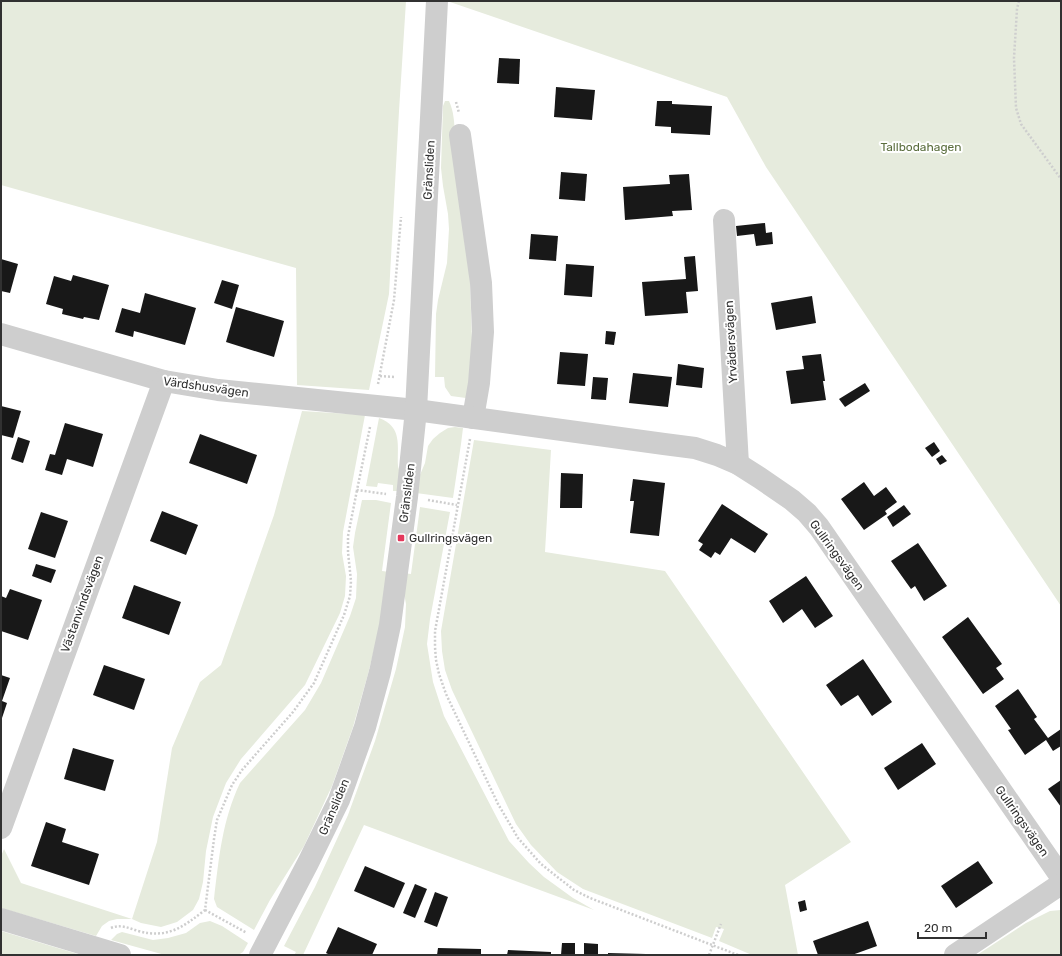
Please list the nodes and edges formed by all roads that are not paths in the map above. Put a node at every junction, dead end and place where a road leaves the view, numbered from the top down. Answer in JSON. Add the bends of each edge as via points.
{"nodes":[{"id":1,"x":437,"y":2,"type":"edge"},
{"id":2,"x":460,"y":135,"type":"dead end"},
{"id":3,"x":724,"y":220,"type":"dead end"},
{"id":4,"x":1,"y":334,"type":"edge"},
{"id":5,"x":164,"y":381,"type":"junction"},
{"id":6,"x":416,"y":410,"type":"junction"},
{"id":7,"x":473,"y":418,"type":"junction"},
{"id":8,"x":738,"y":464,"type":"junction"},
{"id":9,"x":1,"y":828,"type":"edge"},
{"id":10,"x":1061,"y":877,"type":"edge"},
{"id":11,"x":1061,"y":884,"type":"edge"},
{"id":12,"x":1,"y":919,"type":"edge"},
{"id":13,"x":120,"y":955,"type":"edge"},
{"id":14,"x":260,"y":955,"type":"edge"},
{"id":15,"x":955,"y":955,"type":"edge"}],
"edges":[{"from":1,"to":6,"type":"street","name":"Gränsliden"},
{"from":2,"to":7,"type":"street","via":[[481,283],[483,332]]},
{"from":3,"to":8,"type":"street","name":"Yrvädersvägen"},
{"from":4,"to":5,"type":"street","name":"Värdshusvägen"},
{"from":5,"to":6,"type":"street","name":"Värdshusvägen","via":[[218,390]]},
{"from":5,"to":9,"type":"street","name":"Västanvindsvägen"},
{"from":6,"to":7,"type":"street","name":"Gullringsvägen"},
{"from":6,"to":14,"type":"street","name":"Gränsliden","via":[[390,625],[365,727],[339,800]]},
{"from":7,"to":8,"type":"street","name":"Gullringsvägen","via":[[695,448],[717,454]]},
{"from":8,"to":10,"type":"street","name":"Gullringsvägen","via":[[792,500],[819,527]]},
{"from":11,"to":15,"type":"street"},
{"from":12,"to":13,"type":"street"}]}
